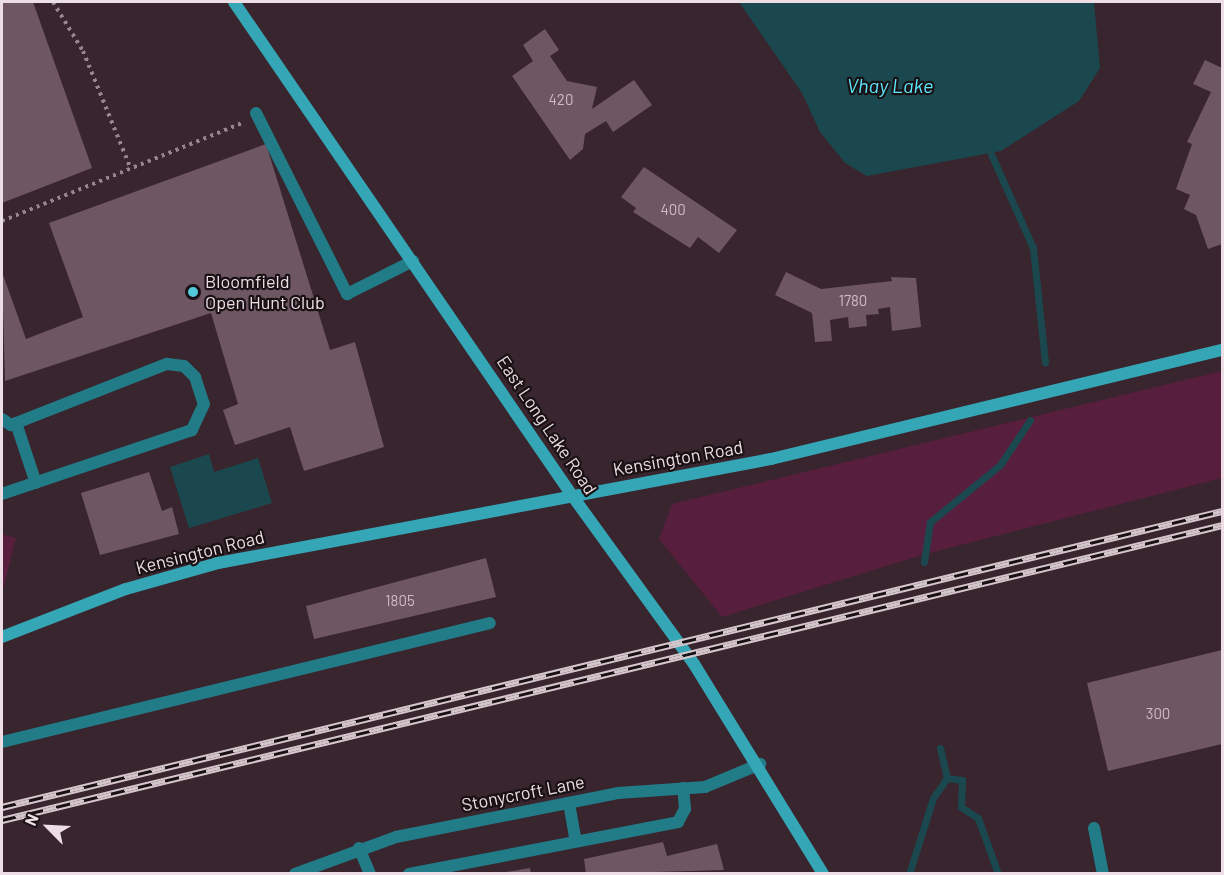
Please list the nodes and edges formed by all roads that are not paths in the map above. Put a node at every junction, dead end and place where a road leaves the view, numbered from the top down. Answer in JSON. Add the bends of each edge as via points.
{"nodes":[{"id":1,"x":234,"y":2,"type":"edge"},
{"id":2,"x":256,"y":113,"type":"road end"},
{"id":3,"x":413,"y":261,"type":"junction"},
{"id":4,"x":1222,"y":350,"type":"edge"},
{"id":5,"x":2,"y":419,"type":"edge"},
{"id":6,"x":16,"y":423,"type":"junction"},
{"id":7,"x":36,"y":483,"type":"junction"},
{"id":8,"x":2,"y":494,"type":"edge"},
{"id":9,"x":572,"y":494,"type":"junction"},
{"id":10,"x":490,"y":623,"type":"dead end"},
{"id":11,"x":2,"y":637,"type":"edge"},
{"id":12,"x":2,"y":742,"type":"edge"},
{"id":13,"x":760,"y":764,"type":"junction"},
{"id":14,"x":683,"y":788,"type":"junction"},
{"id":15,"x":569,"y":803,"type":"junction"},
{"id":16,"x":1094,"y":828,"type":"dead end"},
{"id":17,"x":576,"y":841,"type":"junction"},
{"id":18,"x":359,"y":848,"type":"junction"},
{"id":19,"x":295,"y":873,"type":"edge"},
{"id":20,"x":370,"y":873,"type":"edge"},
{"id":21,"x":410,"y":873,"type":"edge"},
{"id":22,"x":823,"y":873,"type":"edge"},
{"id":23,"x":1103,"y":873,"type":"edge"}],
"edges":[{"from":1,"to":3,"type":"street","name":"East Long Lake Road"},
{"from":2,"to":3,"type":"street","via":[[347,294]]},
{"from":3,"to":9,"type":"street","name":"East Long Lake Road"},
{"from":4,"to":9,"type":"street","name":"Kensington Road","via":[[771,459]]},
{"from":5,"to":6,"type":"street"},
{"from":6,"to":7,"type":"street"},
{"from":6,"to":7,"type":"street","via":[[167,364],[184,366],[195,377],[204,404],[192,430]]},
{"from":7,"to":8,"type":"street"},
{"from":9,"to":11,"type":"street","name":"Kensington Road","via":[[173,574]]},
{"from":9,"to":13,"type":"street","name":"East Long Lake Road"},
{"from":10,"to":12,"type":"street"},
{"from":13,"to":14,"type":"street","name":"Stonycroft Lane","via":[[713,785]]},
{"from":13,"to":22,"type":"street","name":"East Long Lake Road"},
{"from":14,"to":15,"type":"street","name":"Stonycroft Lane"},
{"from":14,"to":17,"type":"street","via":[[685,809],[678,822]]},
{"from":15,"to":17,"type":"street"},
{"from":15,"to":18,"type":"street","name":"Stonycroft Lane"},
{"from":16,"to":23,"type":"street"},
{"from":17,"to":21,"type":"street"},
{"from":18,"to":19,"type":"street","name":"Stonycroft Lane"},
{"from":18,"to":20,"type":"street"}]}
